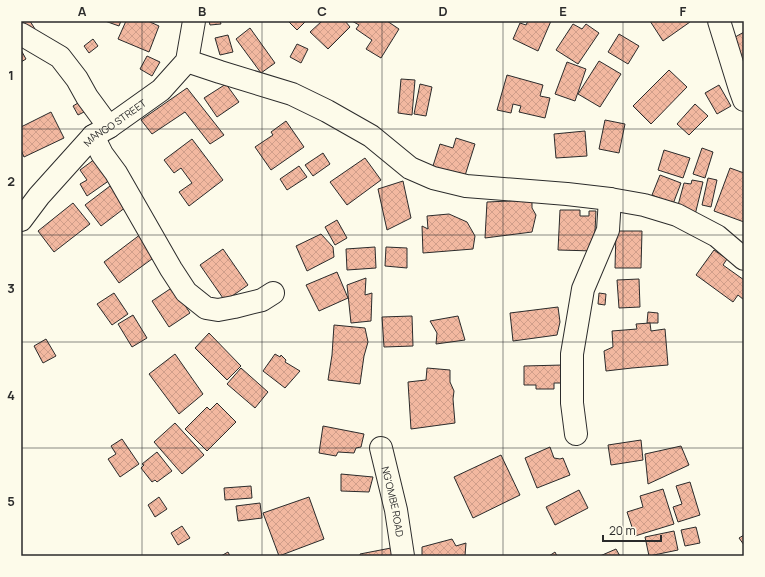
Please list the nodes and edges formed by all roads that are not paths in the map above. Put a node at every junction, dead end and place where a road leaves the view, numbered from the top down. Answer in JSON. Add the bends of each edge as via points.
{"nodes":[{"id":1,"x":194,"y":21,"type":"edge"},
{"id":2,"x":718,"y":21,"type":"edge"},
{"id":3,"x":21,"y":34,"type":"edge"},
{"id":4,"x":187,"y":61,"type":"junction"},
{"id":5,"x":744,"y":100,"type":"edge"},
{"id":6,"x":101,"y":132,"type":"junction"},
{"id":7,"x":610,"y":199,"type":"junction"},
{"id":8,"x":21,"y":220,"type":"edge"},
{"id":9,"x":744,"y":258,"type":"edge"},
{"id":10,"x":273,"y":293,"type":"dead end"},
{"id":11,"x":576,"y":434,"type":"dead end"},
{"id":12,"x":381,"y":448,"type":"dead end"},
{"id":13,"x":403,"y":556,"type":"edge"}],
"edges":[{"from":1,"to":4,"type":"street"},
{"from":2,"to":5,"type":"street"},
{"from":3,"to":6,"type":"street","via":[[60,57],[87,97]]},
{"from":4,"to":6,"type":"street","name":"MANGO STREET","via":[[161,90]]},
{"from":4,"to":7,"type":"street","via":[[292,94],[371,136],[410,168],[433,178],[466,186]]},
{"from":6,"to":8,"type":"street","name":"MANGO STREET","via":[[39,196]]},
{"from":6,"to":10,"type":"street","via":[[102,154],[186,292],[206,308],[218,310],[262,300]]},
{"from":7,"to":9,"type":"street","via":[[644,205],[677,215],[717,236]]},
{"from":7,"to":11,"type":"street","via":[[608,230],[584,289],[572,354],[572,404]]},
{"from":12,"to":13,"type":"street","name":"NG'OMBE ROAD","via":[[396,510]]}]}
